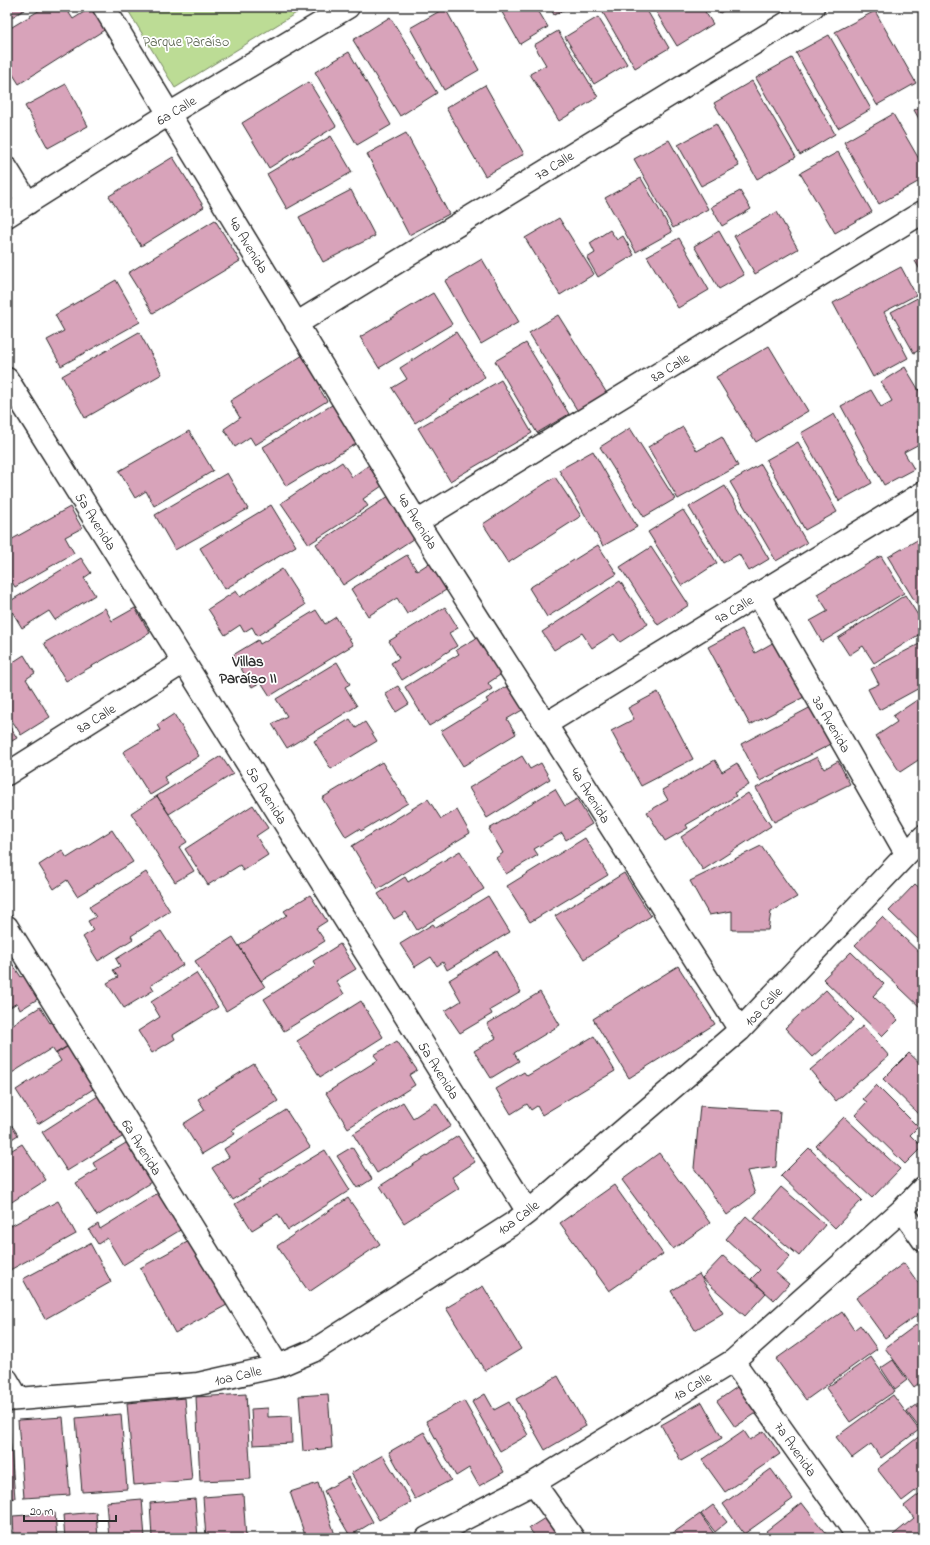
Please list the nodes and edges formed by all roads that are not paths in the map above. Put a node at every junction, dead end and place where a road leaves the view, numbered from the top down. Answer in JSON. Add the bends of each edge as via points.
{"nodes":[{"id":1,"x":104,"y":7,"type":"edge"},
{"id":2,"x":348,"y":7,"type":"edge"},
{"id":3,"x":813,"y":7,"type":"edge"},
{"id":4,"x":169,"y":114,"type":"junction"},
{"id":5,"x":7,"y":169,"type":"edge"},
{"id":6,"x":28,"y":203,"type":"junction"},
{"id":7,"x":923,"y":212,"type":"edge"},
{"id":8,"x":7,"y":216,"type":"edge"},
{"id":9,"x":296,"y":324,"type":"junction"},
{"id":10,"x":7,"y":379,"type":"edge"},
{"id":11,"x":923,"y":493,"type":"edge"},
{"id":12,"x":418,"y":522,"type":"junction"},
{"id":13,"x":758,"y":594,"type":"junction"},
{"id":14,"x":184,"y":662,"type":"junction"},
{"id":15,"x":546,"y":724,"type":"junction"},
{"id":16,"x":7,"y":774,"type":"edge"},
{"id":17,"x":923,"y":837,"type":"edge"},
{"id":18,"x":906,"y":853,"type":"junction"},
{"id":19,"x":7,"y":927,"type":"edge"},
{"id":20,"x":740,"y":1030,"type":"junction"},
{"id":21,"x":923,"y":1188,"type":"edge"},
{"id":22,"x":902,"y":1210,"type":"junction"},
{"id":23,"x":528,"y":1212,"type":"junction"},
{"id":24,"x":923,"y":1240,"type":"edge"},
{"id":25,"x":733,"y":1361,"type":"junction"},
{"id":26,"x":278,"y":1366,"type":"junction"},
{"id":27,"x":7,"y":1380,"type":"edge"},
{"id":28,"x":13,"y":1399,"type":"edge"},
{"id":29,"x":534,"y":1483,"type":"junction"},
{"id":30,"x":427,"y":1538,"type":"edge"},
{"id":31,"x":573,"y":1538,"type":"edge"},
{"id":32,"x":859,"y":1538,"type":"edge"}],
"edges":[{"from":1,"to":4,"type":"street","name":"4a Avenida"},
{"from":2,"to":4,"type":"street","name":"6a Calle"},
{"from":3,"to":9,"type":"street","name":"7a Calle"},
{"from":4,"to":6,"type":"street","name":"6a Calle"},
{"from":4,"to":9,"type":"street","name":"4a Avenida"},
{"from":5,"to":6,"type":"street"},
{"from":6,"to":8,"type":"street","name":"6a Calle"},
{"from":7,"to":12,"type":"street","name":"8a Calle"},
{"from":9,"to":12,"type":"street","name":"4a Avenida"},
{"from":10,"to":14,"type":"street","name":"5a Avenida"},
{"from":11,"to":13,"type":"street","name":"9a Calle"},
{"from":12,"to":15,"type":"street","name":"4a Avenida"},
{"from":13,"to":15,"type":"street","name":"9a Calle"},
{"from":13,"to":18,"type":"street","name":"3a Avenida"},
{"from":14,"to":16,"type":"street","name":"8a Calle"},
{"from":14,"to":23,"type":"street","name":"5a Avenida"},
{"from":15,"to":20,"type":"street","name":"4a Avenida"},
{"from":17,"to":18,"type":"street","name":"10a Calle"},
{"from":18,"to":20,"type":"street","name":"10a Calle"},
{"from":19,"to":26,"type":"street","name":"6a Avenida"},
{"from":20,"to":23,"type":"street","name":"10a Calle"},
{"from":21,"to":22,"type":"street","name":"1a Calle"},
{"from":22,"to":24,"type":"street"},
{"from":22,"to":25,"type":"street","name":"1a Calle"},
{"from":23,"to":26,"type":"street","name":"10a Calle","via":[[313,1351]]},
{"from":25,"to":29,"type":"street","name":"1a Calle"},
{"from":25,"to":32,"type":"street","name":"7a Avenida"},
{"from":26,"to":28,"type":"street","name":"10a Calle","via":[[198,1384]]},
{"from":27,"to":28,"type":"street"},
{"from":29,"to":30,"type":"street","name":"1a Calle"},
{"from":29,"to":31,"type":"street"}]}
